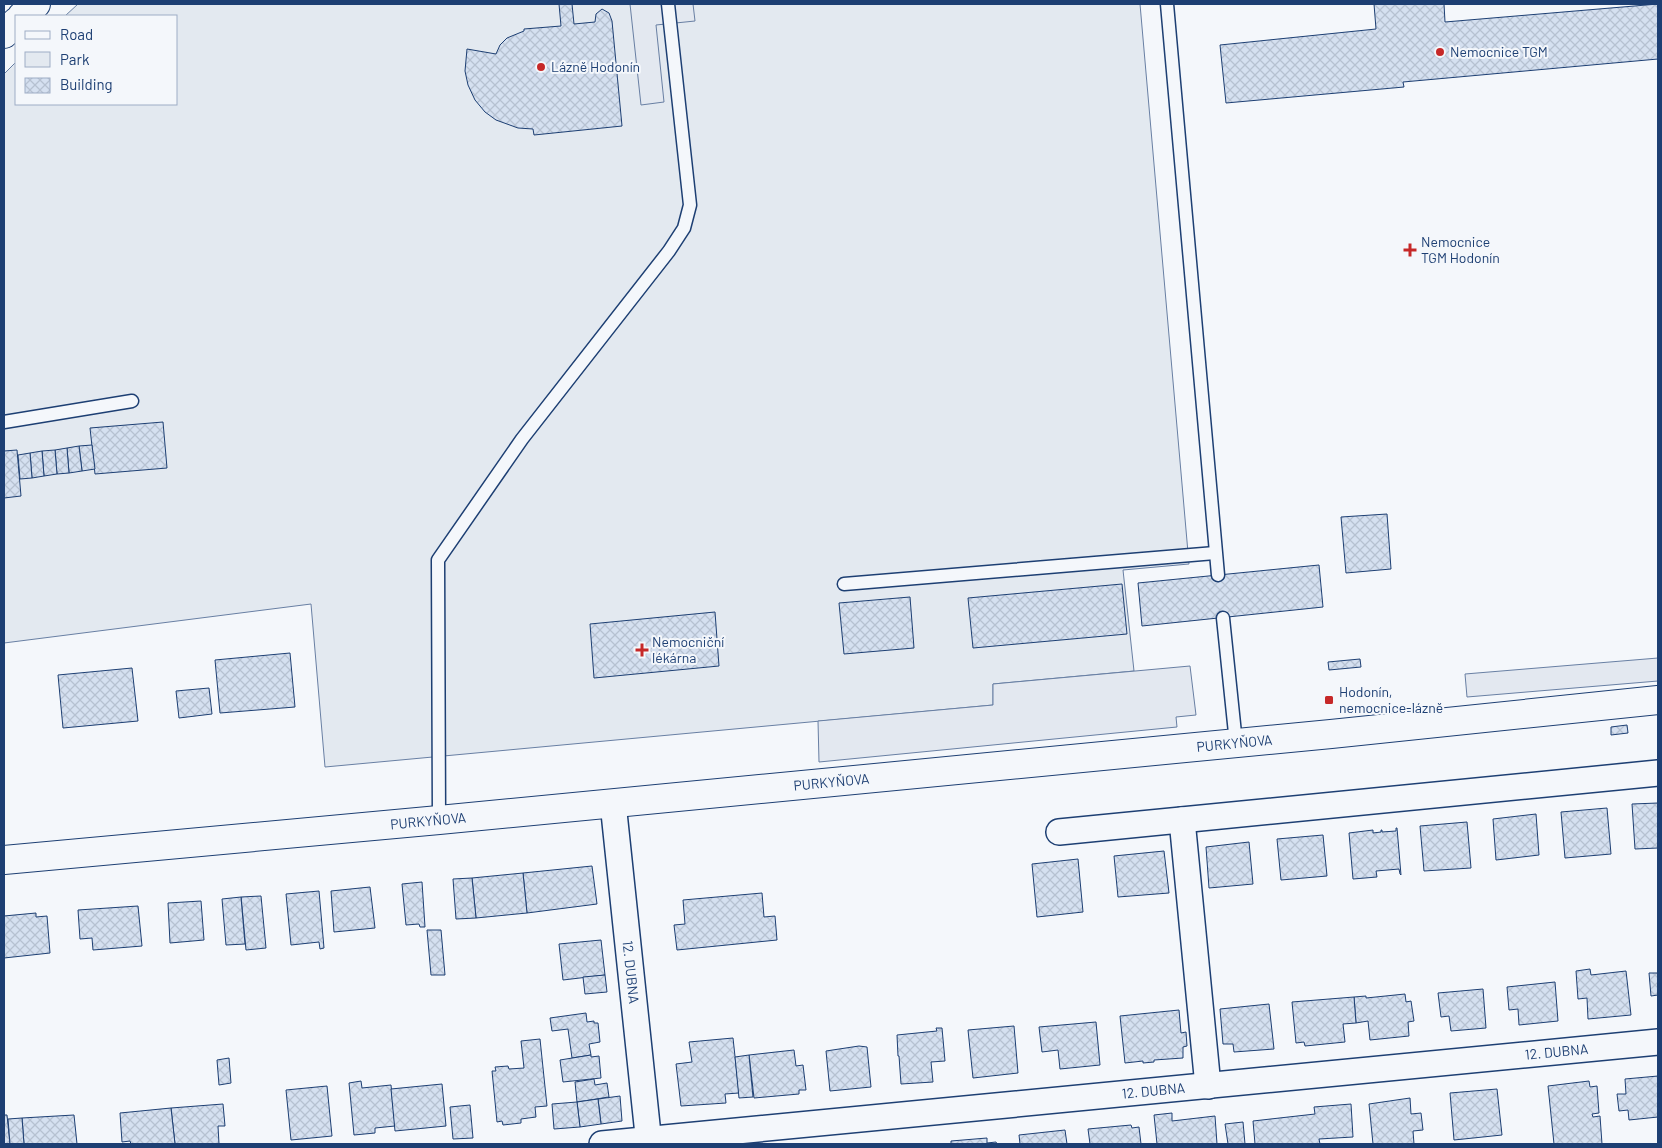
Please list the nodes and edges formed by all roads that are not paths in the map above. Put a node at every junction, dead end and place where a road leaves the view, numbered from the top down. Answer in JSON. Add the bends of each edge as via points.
{"nodes":[{"id":1,"x":36,"y":4,"type":"edge"},
{"id":2,"x":668,"y":4,"type":"edge"},
{"id":3,"x":1167,"y":4,"type":"edge"},
{"id":4,"x":23,"y":15,"type":"edge"},
{"id":5,"x":15,"y":23,"type":"edge"},
{"id":6,"x":4,"y":34,"type":"edge"},
{"id":7,"x":132,"y":401,"type":"dead end"},
{"id":8,"x":4,"y":422,"type":"edge"},
{"id":9,"x":1216,"y":553,"type":"junction"},
{"id":10,"x":1218,"y":575,"type":"dead end"},
{"id":11,"x":844,"y":584,"type":"dead end"},
{"id":12,"x":1223,"y":618,"type":"dead end"},
{"id":13,"x":1658,"y":700,"type":"edge"},
{"id":14,"x":1236,"y":743,"type":"junction"},
{"id":15,"x":1658,"y":772,"type":"edge"},
{"id":16,"x":613,"y":803,"type":"junction"},
{"id":17,"x":439,"y":820,"type":"junction"},
{"id":18,"x":1182,"y":820,"type":"junction"},
{"id":19,"x":1060,"y":832,"type":"dead end"},
{"id":20,"x":4,"y":860,"type":"edge"},
{"id":21,"x":1658,"y":1042,"type":"edge"},
{"id":22,"x":1208,"y":1086,"type":"junction"},
{"id":23,"x":649,"y":1142,"type":"edge"},
{"id":24,"x":602,"y":1144,"type":"edge"}],
"edges":[{"from":1,"to":4,"type":"street"},
{"from":2,"to":17,"type":"lane","via":[[690,205],[684,228],[522,438],[438,560]]},
{"from":3,"to":9,"type":"lane"},
{"from":5,"to":6,"type":"street"},
{"from":7,"to":8,"type":"lane"},
{"from":9,"to":10,"type":"lane"},
{"from":9,"to":11,"type":"lane"},
{"from":12,"to":14,"type":"lane"},
{"from":13,"to":14,"type":"street","name":"PURKYŇOVA"},
{"from":14,"to":16,"type":"street","name":"PURKYŇOVA"},
{"from":15,"to":18,"type":"street"},
{"from":16,"to":17,"type":"street","name":"PURKYŇOVA"},
{"from":16,"to":23,"type":"street","name":"12. DUBNA"},
{"from":17,"to":20,"type":"street","name":"PURKYŇOVA"},
{"from":18,"to":19,"type":"street"},
{"from":18,"to":22,"type":"street"},
{"from":21,"to":22,"type":"street","name":"12. DUBNA"},
{"from":22,"to":23,"type":"street","name":"12. DUBNA"},
{"from":23,"to":24,"type":"street","name":"12. DUBNA"}]}
